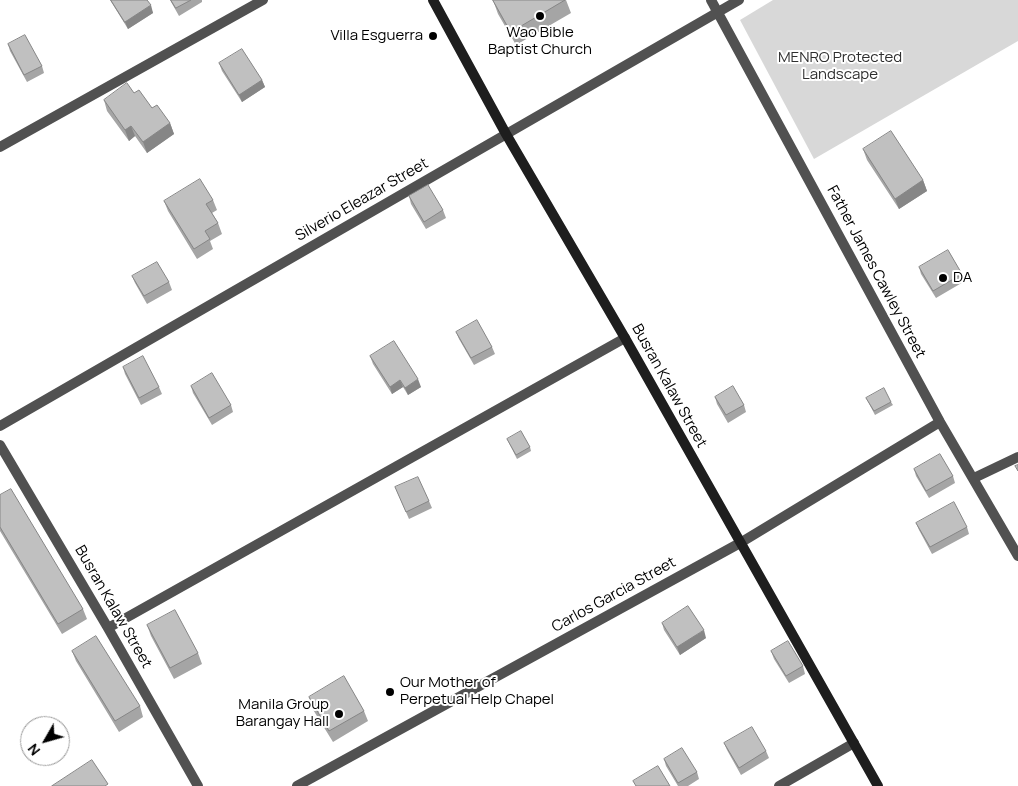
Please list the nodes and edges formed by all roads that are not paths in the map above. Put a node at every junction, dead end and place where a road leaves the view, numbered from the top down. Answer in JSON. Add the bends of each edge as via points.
{"nodes":[{"id":1,"x":263,"y":0,"type":"edge"},
{"id":2,"x":433,"y":0,"type":"edge"},
{"id":3,"x":711,"y":0,"type":"edge"},
{"id":4,"x":739,"y":0,"type":"edge"},
{"id":5,"x":718,"y":12,"type":"junction"},
{"id":6,"x":506,"y":134,"type":"junction"},
{"id":7,"x":0,"y":147,"type":"edge"},
{"id":8,"x":625,"y":338,"type":"junction"},
{"id":9,"x":940,"y":422,"type":"junction"},
{"id":10,"x":0,"y":426,"type":"edge"},
{"id":11,"x":0,"y":445,"type":"edge"},
{"id":12,"x":1018,"y":457,"type":"edge"},
{"id":13,"x":974,"y":478,"type":"junction"},
{"id":14,"x":740,"y":543,"type":"junction"},
{"id":15,"x":1018,"y":556,"type":"edge"},
{"id":16,"x":108,"y":628,"type":"junction"},
{"id":17,"x":854,"y":744,"type":"junction"},
{"id":18,"x":195,"y":785,"type":"edge"},
{"id":19,"x":297,"y":786,"type":"edge"},
{"id":20,"x":779,"y":786,"type":"edge"},
{"id":21,"x":878,"y":786,"type":"edge"}],
"edges":[{"from":1,"to":7,"type":"street"},
{"from":2,"to":6,"type":"street","name":"Busran Kalaw Street"},
{"from":3,"to":5,"type":"street","name":"Father James Cawley Street"},
{"from":4,"to":5,"type":"street","name":"Silverio Eleazar Street"},
{"from":5,"to":6,"type":"street","name":"Silverio Eleazar Street"},
{"from":5,"to":9,"type":"street","name":"Father James Cawley Street"},
{"from":6,"to":8,"type":"street","name":"Busran Kalaw Street"},
{"from":6,"to":10,"type":"street","name":"Silverio Eleazar Street"},
{"from":8,"to":14,"type":"street","name":"Busran Kalaw Street"},
{"from":8,"to":16,"type":"street"},
{"from":9,"to":13,"type":"street","name":"Father James Cawley Street"},
{"from":9,"to":14,"type":"street","name":"Carlos Garcia Street"},
{"from":11,"to":16,"type":"street","name":"Busran Kalaw Street"},
{"from":12,"to":13,"type":"street"},
{"from":13,"to":15,"type":"street","name":"Father James Cawley Street"},
{"from":14,"to":17,"type":"street","name":"Busran Kalaw Street"},
{"from":14,"to":19,"type":"street","name":"Carlos Garcia Street"},
{"from":16,"to":18,"type":"street","name":"Busran Kalaw Street"},
{"from":17,"to":20,"type":"street"},
{"from":17,"to":21,"type":"street","name":"Busran Kalaw Street"}]}
